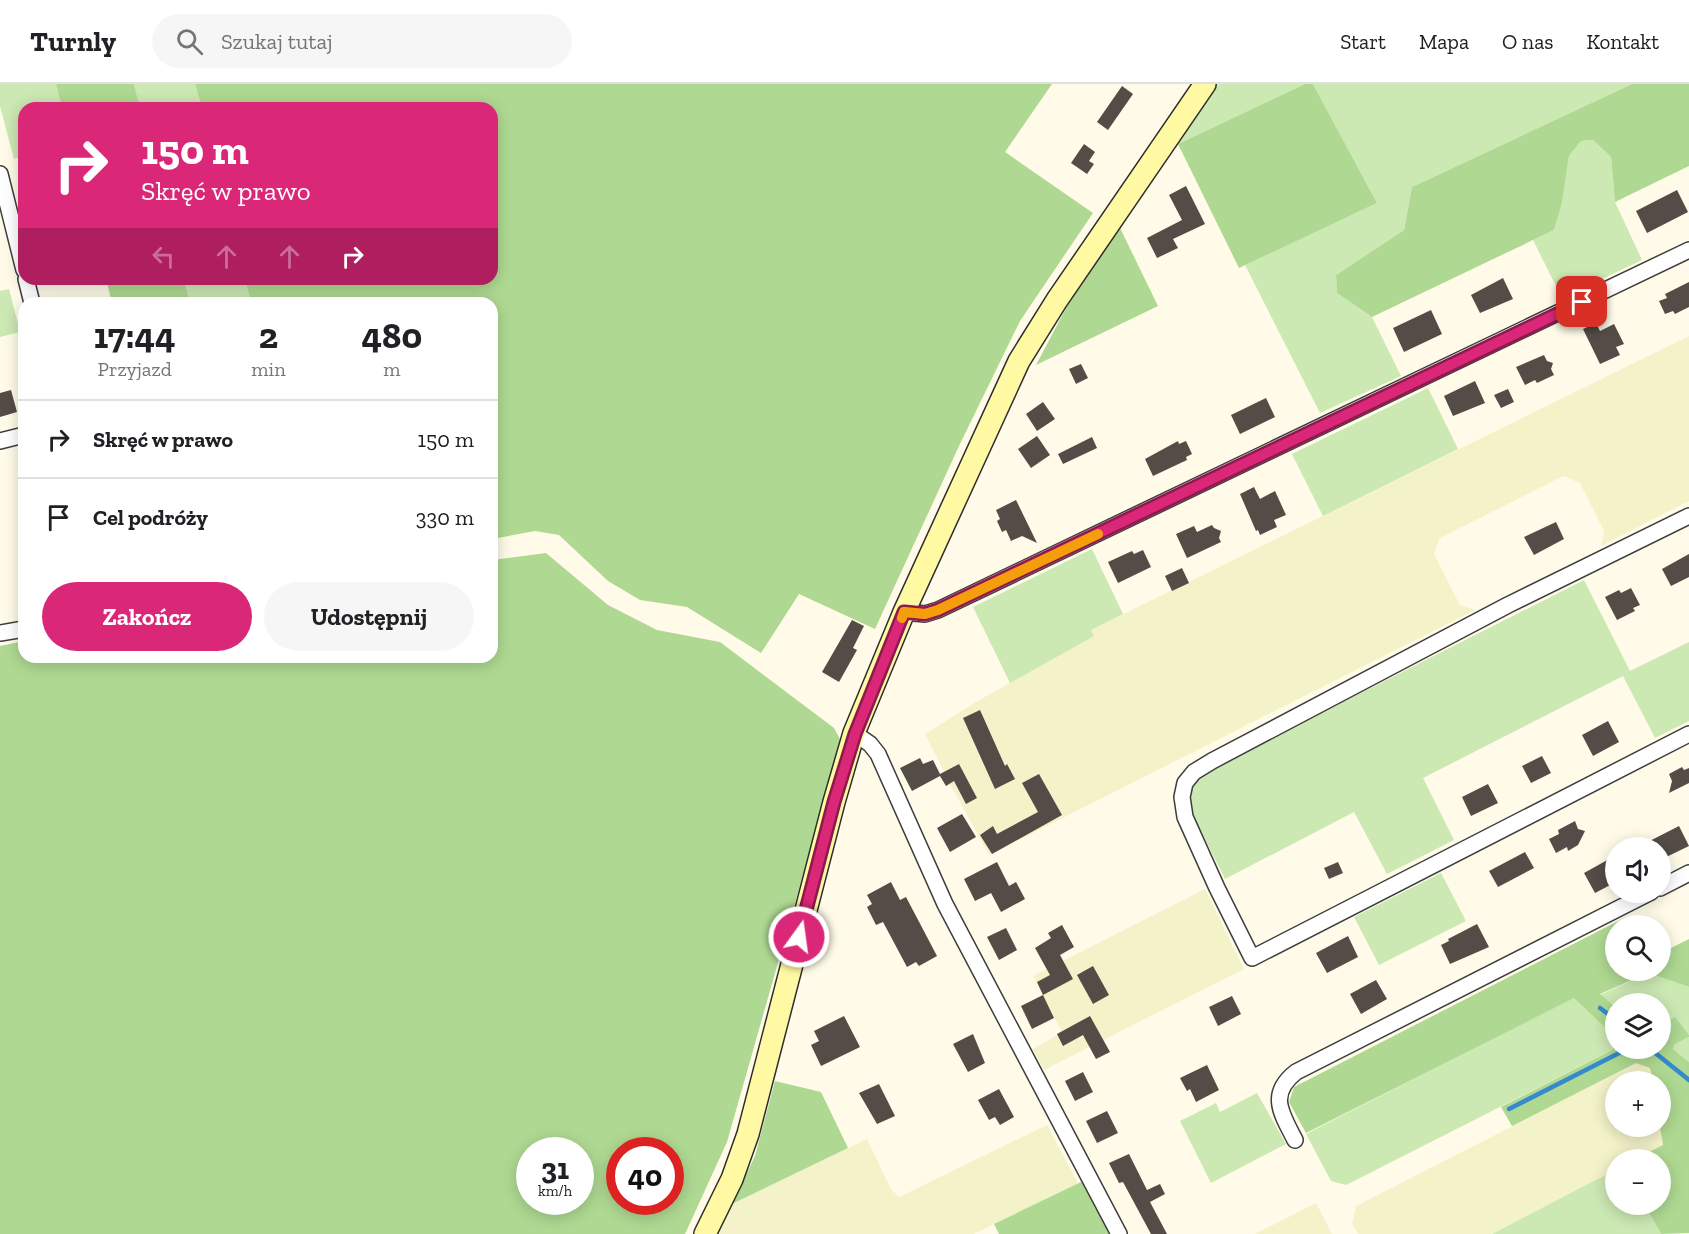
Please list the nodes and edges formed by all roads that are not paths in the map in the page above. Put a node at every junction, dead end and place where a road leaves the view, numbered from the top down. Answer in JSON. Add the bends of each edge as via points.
{"nodes":[{"id":1,"x":1205,"y":84,"type":"edge"},
{"id":2,"x":0,"y":174,"type":"edge"},
{"id":3,"x":18,"y":246,"type":"edge"},
{"id":4,"x":1689,"y":250,"type":"edge"},
{"id":5,"x":18,"y":436,"type":"edge"},
{"id":6,"x":0,"y":441,"type":"edge"},
{"id":7,"x":1689,"y":516,"type":"edge"},
{"id":8,"x":904,"y":612,"type":"junction"},
{"id":9,"x":18,"y":630,"type":"edge"},
{"id":10,"x":0,"y":633,"type":"edge"},
{"id":11,"x":855,"y":734,"type":"junction"},
{"id":12,"x":1689,"y":734,"type":"edge"},
{"id":13,"x":1689,"y":873,"type":"edge"},
{"id":14,"x":1671,"y":882,"type":"edge"},
{"id":15,"x":1629,"y":903,"type":"edge"},
{"id":16,"x":1295,"y":1140,"type":"dead end"},
{"id":17,"x":705,"y":1234,"type":"edge"},
{"id":18,"x":1119,"y":1234,"type":"edge"}],
"edges":[{"from":1,"to":8,"type":"street","via":[[1018,361]]},
{"from":2,"to":3,"type":"street"},
{"from":4,"to":8,"type":"street","via":[[938,610],[925,614]]},
{"from":5,"to":6,"type":"street"},
{"from":7,"to":12,"type":"street","via":[[1508,605],[1212,761],[1194,772],[1185,783],[1182,797],[1185,817],[1252,958]]},
{"from":8,"to":11,"type":"street"},
{"from":9,"to":10,"type":"street"},
{"from":11,"to":17,"type":"street","via":[[748,1134],[732,1179]]},
{"from":11,"to":18,"type":"street","via":[[878,754],[945,904]]},
{"from":13,"to":14,"type":"street"},
{"from":15,"to":16,"type":"street","via":[[1296,1072],[1279,1093],[1283,1116]]}]}
